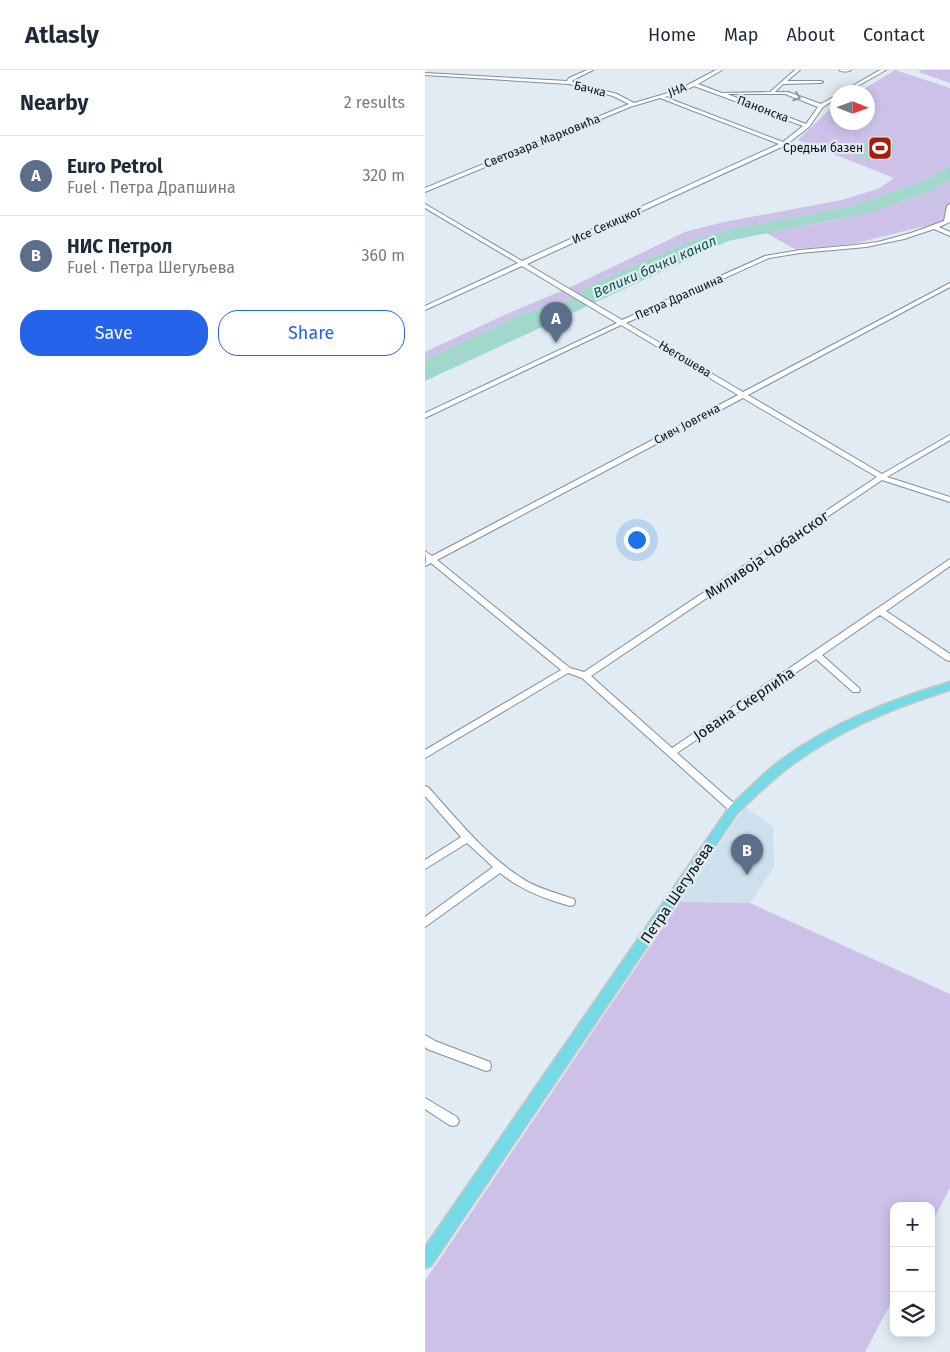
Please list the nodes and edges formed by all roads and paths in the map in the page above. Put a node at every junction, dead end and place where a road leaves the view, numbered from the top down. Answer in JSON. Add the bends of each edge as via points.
{"nodes":[{"id":1,"x":591,"y":70,"type":"edge"},
{"id":2,"x":719,"y":70,"type":"edge"},
{"id":3,"x":798,"y":70,"type":"edge"},
{"id":4,"x":841,"y":70,"type":"edge"},
{"id":5,"x":849,"y":70,"type":"edge"},
{"id":6,"x":884,"y":70,"type":"edge"},
{"id":7,"x":425,"y":74,"type":"edge"},
{"id":8,"x":821,"y":82,"type":"dead end"},
{"id":9,"x":569,"y":83,"type":"junction"},
{"id":10,"x":782,"y":83,"type":"junction"},
{"id":11,"x":694,"y":84,"type":"junction"},
{"id":12,"x":857,"y":85,"type":"edge"},
{"id":13,"x":772,"y":92,"type":"junction"},
{"id":14,"x":719,"y":93,"type":"junction"},
{"id":15,"x":661,"y":96,"type":"junction"},
{"id":16,"x":830,"y":100,"type":"edge"},
{"id":17,"x":633,"y":104,"type":"junction"},
{"id":18,"x":821,"y":106,"type":"junction"},
{"id":19,"x":807,"y":126,"type":"junction"},
{"id":20,"x":786,"y":143,"type":"junction"},
{"id":21,"x":425,"y":190,"type":"edge"},
{"id":22,"x":425,"y":206,"type":"edge"},
{"id":23,"x":950,"y":206,"type":"edge"},
{"id":24,"x":934,"y":227,"type":"junction"},
{"id":25,"x":950,"y":234,"type":"edge"},
{"id":26,"x":523,"y":263,"type":"junction"},
{"id":27,"x":950,"y":284,"type":"edge"},
{"id":28,"x":425,"y":308,"type":"edge"},
{"id":29,"x":623,"y":322,"type":"junction"},
{"id":30,"x":744,"y":394,"type":"junction"},
{"id":31,"x":425,"y":416,"type":"edge"},
{"id":32,"x":950,"y":437,"type":"edge"},
{"id":33,"x":883,"y":478,"type":"junction"},
{"id":34,"x":950,"y":500,"type":"edge"},
{"id":35,"x":427,"y":559,"type":"edge"},
{"id":36,"x":950,"y":562,"type":"edge"},
{"id":37,"x":880,"y":611,"type":"junction"},
{"id":38,"x":816,"y":655,"type":"junction"},
{"id":39,"x":949,"y":658,"type":"edge"},
{"id":40,"x":567,"y":670,"type":"junction"},
{"id":41,"x":585,"y":676,"type":"junction"},
{"id":42,"x":950,"y":686,"type":"edge"},
{"id":43,"x":856,"y":690,"type":"dead end"},
{"id":44,"x":671,"y":753,"type":"junction"},
{"id":45,"x":425,"y":754,"type":"edge"},
{"id":46,"x":425,"y":790,"type":"edge"},
{"id":47,"x":735,"y":809,"type":"junction"},
{"id":48,"x":467,"y":838,"type":"junction"},
{"id":49,"x":425,"y":865,"type":"edge"},
{"id":50,"x":499,"y":868,"type":"junction"},
{"id":51,"x":570,"y":902,"type":"dead end"},
{"id":52,"x":425,"y":923,"type":"edge"},
{"id":53,"x":425,"y":1040,"type":"edge"},
{"id":54,"x":486,"y":1066,"type":"dead end"},
{"id":55,"x":425,"y":1103,"type":"edge"},
{"id":56,"x":453,"y":1121,"type":"dead end"},
{"id":57,"x":425,"y":1260,"type":"edge"}],
"edges":[{"from":1,"to":9,"type":"street"},
{"from":2,"to":11,"type":"street","name":"ЈНА"},
{"from":3,"to":10,"type":"street","name":"Панонска"},
{"from":4,"to":5,"type":"street"},
{"from":6,"to":12,"type":"street"},
{"from":7,"to":9,"type":"street","name":"Бачка"},
{"from":8,"to":10,"type":"street"},
{"from":9,"to":17,"type":"street","name":"Бачка","via":[[615,95]]},
{"from":10,"to":13,"type":"street","name":"Панонска"},
{"from":11,"to":14,"type":"street","name":"Панонска"},
{"from":11,"to":15,"type":"street","name":"ЈНА"},
{"from":13,"to":14,"type":"street","name":"Панонска"},
{"from":13,"to":18,"type":"street","name":"Панонска","one_way":true,"via":[[790,94]]},
{"from":14,"to":19,"type":"street","name":"Панонска"},
{"from":15,"to":17,"type":"street","name":"Светозара Марковића"},
{"from":15,"to":20,"type":"street"},
{"from":16,"to":18,"type":"street","name":"Панонска"},
{"from":17,"to":21,"type":"street","name":"Светозара Марковића"},
{"from":18,"to":19,"type":"street","name":"Панонска"},
{"from":19,"to":20,"type":"street","name":"Панонска"},
{"from":20,"to":26,"type":"street","name":"Исе Секицког"},
{"from":22,"to":26,"type":"street","name":"Његошева"},
{"from":23,"to":24,"type":"street","name":"Петра Драпшина","via":[[947,222]]},
{"from":24,"to":25,"type":"street"},
{"from":24,"to":29,"type":"street","name":"Петра Драпшина","via":[[856,246],[767,257]]},
{"from":26,"to":28,"type":"street","name":"Исе Секицког"},
{"from":26,"to":29,"type":"street","name":"Његошева"},
{"from":27,"to":30,"type":"street","name":"Сивч Јовгена"},
{"from":29,"to":30,"type":"street","name":"Његошева"},
{"from":29,"to":31,"type":"street","name":"Петра Драпшина"},
{"from":30,"to":33,"type":"street","name":"Његошева"},
{"from":30,"to":35,"type":"street","name":"Сивч Јовгена"},
{"from":32,"to":33,"type":"street","name":"Миливоја Чобанског"},
{"from":33,"to":34,"type":"street","name":"Његошева"},
{"from":33,"to":41,"type":"street","name":"Миливоја Чобанског"},
{"from":35,"to":40,"type":"street"},
{"from":36,"to":37,"type":"street","name":"Јована Скерлића"},
{"from":37,"to":38,"type":"street","name":"Јована Скерлића"},
{"from":37,"to":39,"type":"street"},
{"from":38,"to":43,"type":"street"},
{"from":38,"to":44,"type":"street","name":"Јована Скерлића"},
{"from":40,"to":41,"type":"street"},
{"from":40,"to":45,"type":"street"},
{"from":41,"to":44,"type":"street"},
{"from":42,"to":47,"type":"main road","name":"Петра Шегуљева","via":[[867,715],[820,740],[784,764]]},
{"from":44,"to":47,"type":"street"},
{"from":46,"to":48,"type":"street"},
{"from":47,"to":57,"type":"main road","name":"Петра Шегуљева"},
{"from":48,"to":49,"type":"street"},
{"from":48,"to":50,"type":"street"},
{"from":50,"to":51,"type":"street","via":[[556,899]]},
{"from":50,"to":52,"type":"street"},
{"from":53,"to":54,"type":"street"},
{"from":55,"to":56,"type":"street"}]}
